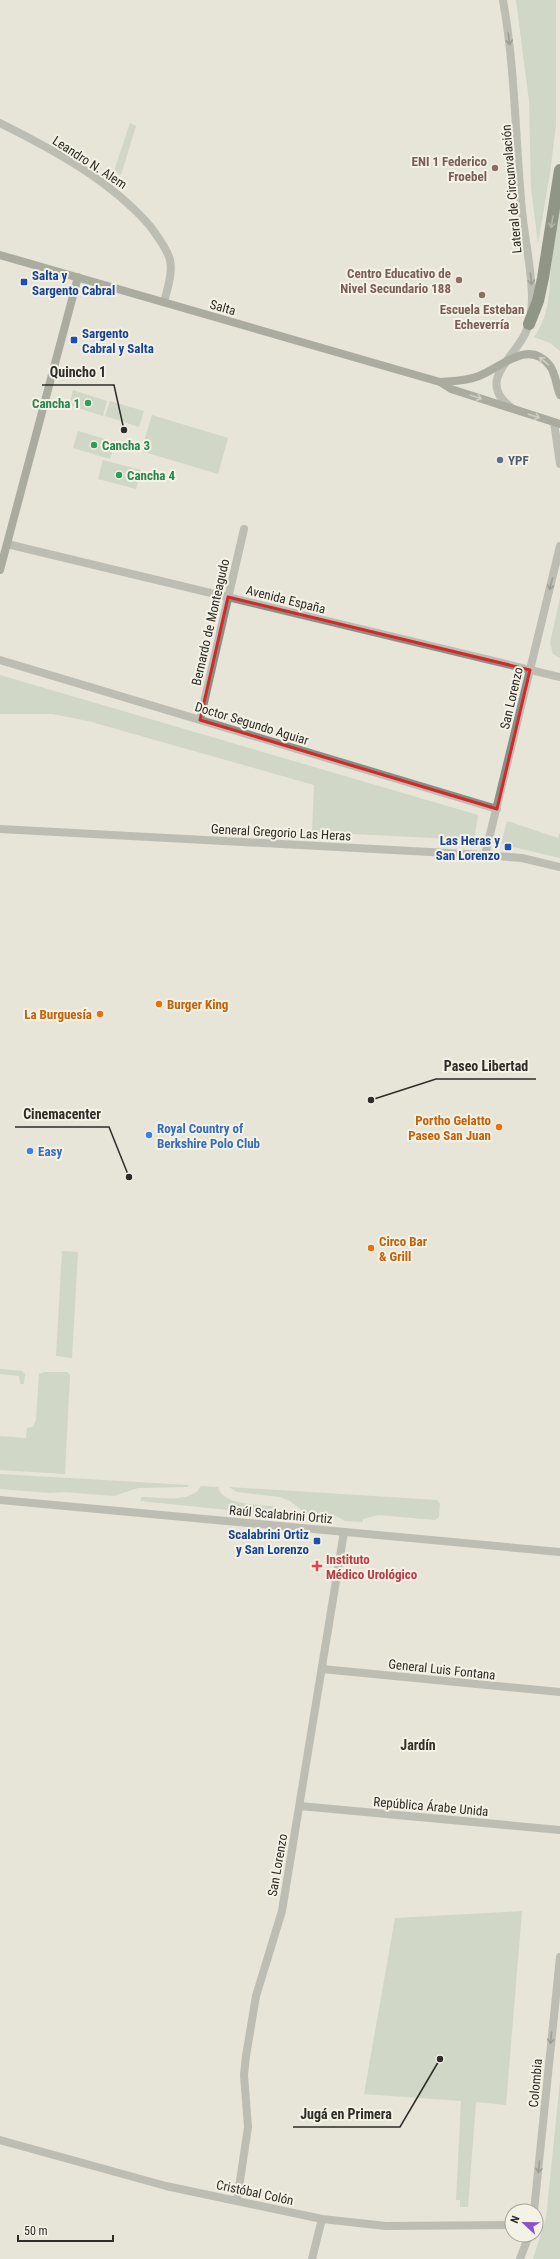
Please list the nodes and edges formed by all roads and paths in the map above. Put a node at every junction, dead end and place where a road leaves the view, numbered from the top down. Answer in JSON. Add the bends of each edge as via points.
{"nodes":[{"id":1,"x":503,"y":0,"type":"edge"},
{"id":2,"x":0,"y":123,"type":"edge"},
{"id":3,"x":560,"y":170,"type":"edge"},
{"id":4,"x":0,"y":255,"type":"edge"},
{"id":5,"x":78,"y":277,"type":"junction"},
{"id":6,"x":164,"y":302,"type":"junction"},
{"id":7,"x":529,"y":324,"type":"junction"},
{"id":8,"x":504,"y":363,"type":"junction"},
{"id":9,"x":440,"y":382,"type":"junction"},
{"id":10,"x":560,"y":395,"type":"edge"},
{"id":11,"x":514,"y":410,"type":"junction"},
{"id":12,"x":557,"y":423,"type":"edge"},
{"id":13,"x":560,"y":464,"type":"edge"},
{"id":14,"x":244,"y":529,"type":"dead end"},
{"id":15,"x":7,"y":544,"type":"junction"},
{"id":16,"x":560,"y":546,"type":"edge"},
{"id":17,"x":0,"y":570,"type":"edge"},
{"id":18,"x":228,"y":597,"type":"junction"},
{"id":19,"x":0,"y":660,"type":"edge"},
{"id":20,"x":530,"y":670,"type":"junction"},
{"id":21,"x":560,"y":677,"type":"edge"},
{"id":22,"x":200,"y":720,"type":"junction"},
{"id":23,"x":496,"y":809,"type":"junction"},
{"id":24,"x":0,"y":829,"type":"edge"},
{"id":25,"x":485,"y":855,"type":"junction"},
{"id":26,"x":560,"y":867,"type":"edge"},
{"id":27,"x":0,"y":1500,"type":"edge"},
{"id":28,"x":344,"y":1532,"type":"junction"},
{"id":29,"x":560,"y":1552,"type":"edge"},
{"id":30,"x":322,"y":1669,"type":"junction"},
{"id":31,"x":560,"y":1692,"type":"edge"},
{"id":32,"x":300,"y":1806,"type":"junction"},
{"id":33,"x":560,"y":1830,"type":"edge"},
{"id":34,"x":560,"y":1958,"type":"edge"},
{"id":35,"x":0,"y":2140,"type":"edge"},
{"id":36,"x":237,"y":2201,"type":"junction"},
{"id":37,"x":535,"y":2203,"type":"edge"},
{"id":38,"x":322,"y":2219,"type":"junction"},
{"id":39,"x":504,"y":2225,"type":"edge"},
{"id":40,"x":526,"y":2243,"type":"edge"},
{"id":41,"x":312,"y":2259,"type":"edge"},
{"id":42,"x":520,"y":2259,"type":"edge"}],
"edges":[{"from":1,"to":7,"type":"street","name":"Lateral de Circunvalación","one_way":true,"via":[[514,77],[522,211],[532,282]]},
{"from":2,"to":6,"type":"street","name":"Leandro N. Alem","via":[[97,178],[131,205],[159,237],[170,260]]},
{"from":3,"to":7,"type":"highway","one_way":true,"via":[[543,278]]},
{"from":4,"to":5,"type":"main road","name":"Salta"},
{"from":5,"to":6,"type":"main road","name":"Salta"},
{"from":5,"to":15,"type":"main road"},
{"from":6,"to":9,"type":"main road","name":"Salta"},
{"from":7,"to":8,"type":"street","name":"Lateral de Circunvalación"},
{"from":8,"to":9,"type":"main road","name":"Salta","via":[[470,379]]},
{"from":10,"to":8,"type":"main road","name":"Salta","one_way":true,"via":[[551,368],[539,357],[522,354]]},
{"from":8,"to":11,"type":"street","name":"Lateral de Circunvalación","via":[[499,373],[497,388],[501,398]]},
{"from":9,"to":11,"type":"main road","name":"Salta","one_way":true,"via":[[451,389]]},
{"from":11,"to":12,"type":"main road","name":"Salta","one_way":true},
{"from":12,"to":13,"type":"street"},
{"from":14,"to":18,"type":"street","name":"Bernardo de Monteagudo"},
{"from":15,"to":17,"type":"main road"},
{"from":15,"to":18,"type":"street","name":"Avenida España"},
{"from":16,"to":20,"type":"street","name":"San Lorenzo","one_way":true},
{"from":18,"to":20,"type":"street","name":"Avenida España"},
{"from":18,"to":22,"type":"street","name":"Bernardo de Monteagudo"},
{"from":19,"to":22,"type":"street","name":"Doctor Segundo Aguiar"},
{"from":20,"to":21,"type":"street","name":"Avenida España"},
{"from":20,"to":23,"type":"street","name":"San Lorenzo"},
{"from":22,"to":23,"type":"street","name":"Doctor Segundo Aguiar"},
{"from":23,"to":25,"type":"street","name":"San Lorenzo"},
{"from":24,"to":25,"type":"street","name":"General Gregorio Las Heras"},
{"from":25,"to":26,"type":"street","name":"General Gregorio Las Heras","via":[[522,858]]},
{"from":27,"to":28,"type":"street","name":"Raúl Scalabrini Ortiz"},
{"from":28,"to":29,"type":"street","name":"Raúl Scalabrini Ortiz"},
{"from":28,"to":30,"type":"street","name":"San Lorenzo"},
{"from":30,"to":31,"type":"street","name":"General Luis Fontana"},
{"from":30,"to":32,"type":"street","name":"San Lorenzo"},
{"from":32,"to":33,"type":"street","name":"República Árabe Unida"},
{"from":32,"to":36,"type":"street","name":"San Lorenzo","via":[[282,1911],[258,1988],[246,2056],[244,2075],[248,2127]]},
{"from":34,"to":37,"type":"street","name":"Colombia","one_way":true},
{"from":35,"to":36,"type":"street","name":"Cristóbal Colón","via":[[166,2186]]},
{"from":36,"to":38,"type":"street","name":"Cristóbal Colón"},
{"from":38,"to":39,"type":"street","name":"Cristóbal Colón","via":[[386,2226]]},
{"from":38,"to":41,"type":"street"},
{"from":40,"to":42,"type":"street"}]}
